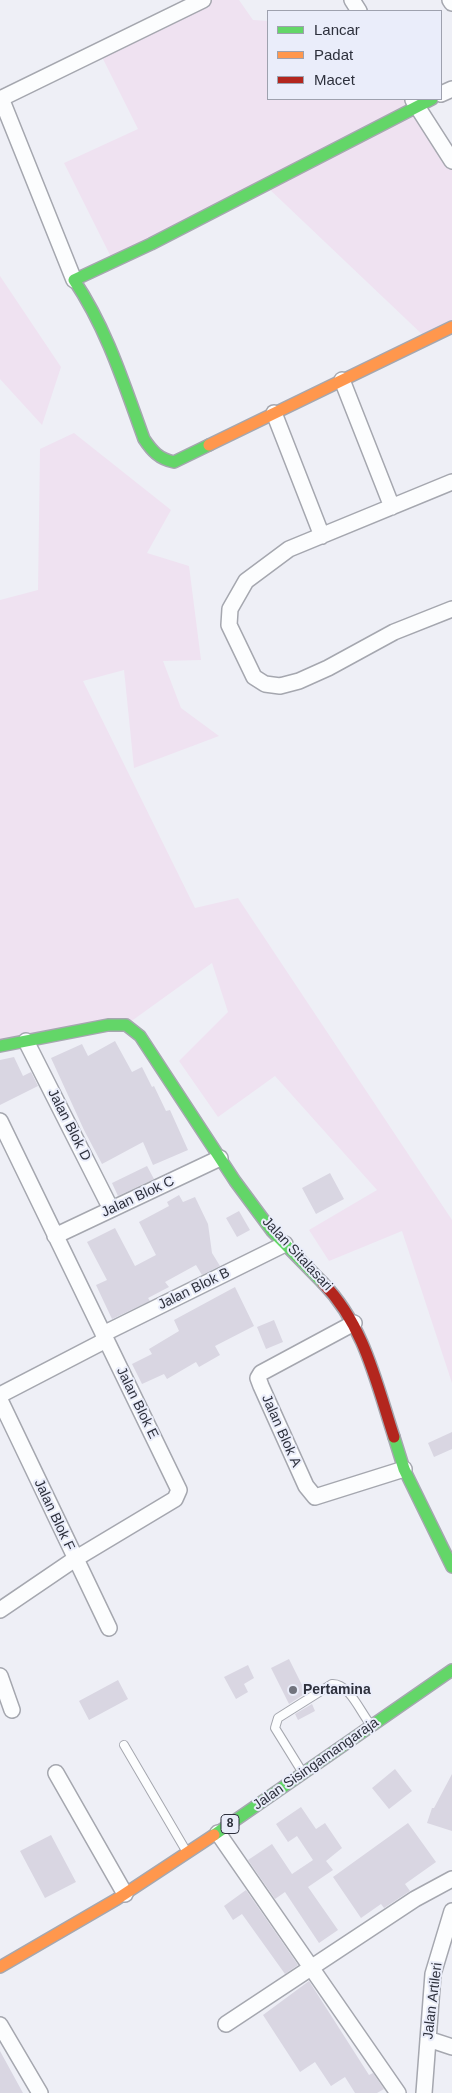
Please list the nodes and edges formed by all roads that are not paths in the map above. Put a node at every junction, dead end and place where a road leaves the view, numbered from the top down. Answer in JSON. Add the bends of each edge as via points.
{"nodes":[{"id":1,"x":203,"y":0,"type":"edge"},
{"id":2,"x":450,"y":0,"type":"edge"},
{"id":3,"x":452,"y":3,"type":"edge"},
{"id":4,"x":1,"y":99,"type":"edge"},
{"id":5,"x":428,"y":100,"type":"edge"},
{"id":6,"x":415,"y":103,"type":"edge"},
{"id":7,"x":452,"y":161,"type":"edge"},
{"id":8,"x":74,"y":280,"type":"junction"},
{"id":9,"x":452,"y":327,"type":"edge"},
{"id":10,"x":342,"y":380,"type":"junction"},
{"id":11,"x":274,"y":413,"type":"junction"},
{"id":12,"x":452,"y":482,"type":"edge"},
{"id":13,"x":392,"y":507,"type":"junction"},
{"id":14,"x":322,"y":536,"type":"junction"},
{"id":15,"x":452,"y":609,"type":"edge"},
{"id":16,"x":26,"y":1041,"type":"junction"},
{"id":17,"x":0,"y":1046,"type":"edge"},
{"id":18,"x":0,"y":1121,"type":"edge"},
{"id":19,"x":220,"y":1158,"type":"junction"},
{"id":20,"x":111,"y":1209,"type":"junction"},
{"id":21,"x":56,"y":1236,"type":"junction"},
{"id":22,"x":285,"y":1244,"type":"junction"},
{"id":23,"x":354,"y":1323,"type":"junction"},
{"id":24,"x":105,"y":1337,"type":"junction"},
{"id":25,"x":0,"y":1395,"type":"edge"},
{"id":26,"x":0,"y":1400,"type":"edge"},
{"id":27,"x":404,"y":1470,"type":"junction"},
{"id":28,"x":75,"y":1559,"type":"junction"},
{"id":29,"x":452,"y":1567,"type":"edge"},
{"id":30,"x":0,"y":1610,"type":"edge"},
{"id":31,"x":109,"y":1628,"type":"dead end"},
{"id":32,"x":452,"y":1670,"type":"edge"},
{"id":33,"x":0,"y":1676,"type":"edge"},
{"id":34,"x":12,"y":1710,"type":"dead end"},
{"id":35,"x":371,"y":1726,"type":"junction"},
{"id":36,"x":124,"y":1745,"type":"dead end"},
{"id":37,"x":56,"y":1773,"type":"dead end"},
{"id":38,"x":303,"y":1774,"type":"junction"},
{"id":39,"x":218,"y":1833,"type":"junction"},
{"id":40,"x":188,"y":1853,"type":"junction"},
{"id":41,"x":452,"y":1879,"type":"edge"},
{"id":42,"x":125,"y":1894,"type":"junction"},
{"id":43,"x":452,"y":1911,"type":"edge"},
{"id":44,"x":0,"y":1967,"type":"edge"},
{"id":45,"x":310,"y":1968,"type":"junction"},
{"id":46,"x":226,"y":2024,"type":"dead end"},
{"id":47,"x":0,"y":2025,"type":"edge"},
{"id":48,"x":428,"y":2039,"type":"junction"},
{"id":49,"x":452,"y":2047,"type":"edge"},
{"id":50,"x":40,"y":2093,"type":"edge"},
{"id":51,"x":398,"y":2093,"type":"edge"},
{"id":52,"x":424,"y":2093,"type":"edge"}],
"edges":[{"from":1,"to":4,"type":"street"},
{"from":2,"to":3,"type":"street"},
{"from":4,"to":8,"type":"street"},
{"from":5,"to":6,"type":"main road"},
{"from":6,"to":7,"type":"street"},
{"from":6,"to":8,"type":"main road","via":[[151,244]]},
{"from":8,"to":11,"type":"main road","via":[[91,303],[101,325],[144,439],[162,460],[174,462]]},
{"from":9,"to":10,"type":"main road"},
{"from":10,"to":11,"type":"main road"},
{"from":10,"to":13,"type":"street"},
{"from":11,"to":14,"type":"street"},
{"from":12,"to":13,"type":"street"},
{"from":13,"to":14,"type":"street"},
{"from":14,"to":15,"type":"street","via":[[289,549],[261,568],[246,581],[230,609],[229,624],[240,652],[254,677],[265,684],[280,686],[299,681],[394,632]]},
{"from":16,"to":17,"type":"main road","name":"Jalan Sitalasari"},
{"from":16,"to":19,"type":"main road","name":"Jalan Sitalasari","via":[[108,1025],[126,1025],[140,1036]]},
{"from":16,"to":20,"type":"street","name":"Jalan Blok D"},
{"from":18,"to":21,"type":"street","name":"Jalan Blok E"},
{"from":19,"to":20,"type":"street","name":"Jalan Blok C"},
{"from":19,"to":22,"type":"main road","name":"Jalan Sitalasari","via":[[272,1231]]},
{"from":20,"to":21,"type":"street","name":"Jalan Blok C"},
{"from":21,"to":24,"type":"street","name":"Jalan Blok E"},
{"from":22,"to":23,"type":"main road","name":"Jalan Sitalasari","via":[[334,1294]]},
{"from":22,"to":24,"type":"street","name":"Jalan Blok B"},
{"from":23,"to":27,"type":"main road","name":"Jalan Sitalasari"},
{"from":23,"to":27,"type":"street","name":"Jalan Blok A","via":[[261,1373],[258,1378],[306,1486],[315,1497]]},
{"from":24,"to":25,"type":"street","name":"Jalan Blok B"},
{"from":24,"to":28,"type":"street","name":"Jalan Blok E","via":[[179,1495]]},
{"from":26,"to":28,"type":"street","name":"Jalan Blok F"},
{"from":27,"to":29,"type":"main road","name":"Jalan Sitalasari"},
{"from":28,"to":30,"type":"street","name":"Jalan Blok E"},
{"from":28,"to":31,"type":"street","name":"Jalan Blok F"},
{"from":32,"to":35,"type":"main road","name":"Jalan Sisingamangaraja","number":"8"},
{"from":33,"to":34,"type":"street"},
{"from":35,"to":38,"type":"main road","name":"Jalan Sisingamangaraja","number":"8"},
{"from":35,"to":38,"type":"lane","via":[[346,1690],[337,1684],[278,1718],[275,1728]]},
{"from":36,"to":40,"type":"lane"},
{"from":37,"to":42,"type":"street"},
{"from":38,"to":39,"type":"main road","name":"Jalan Sisingamangaraja","number":"8"},
{"from":39,"to":40,"type":"main road","name":"Jalan Sisingamangaraja","number":"8"},
{"from":39,"to":45,"type":"street"},
{"from":40,"to":42,"type":"main road","name":"Jalan Sisingamangaraja","number":"8"},
{"from":41,"to":45,"type":"street","via":[[415,1899]]},
{"from":42,"to":44,"type":"main road","name":"Jalan Sisingamangaraja","number":"8"},
{"from":43,"to":48,"type":"street","name":"Jalan Artileri","via":[[433,1974]]},
{"from":45,"to":46,"type":"street"},
{"from":45,"to":51,"type":"street"},
{"from":47,"to":50,"type":"street"},
{"from":48,"to":49,"type":"street"},
{"from":48,"to":52,"type":"street","name":"Jalan Artileri"}]}
